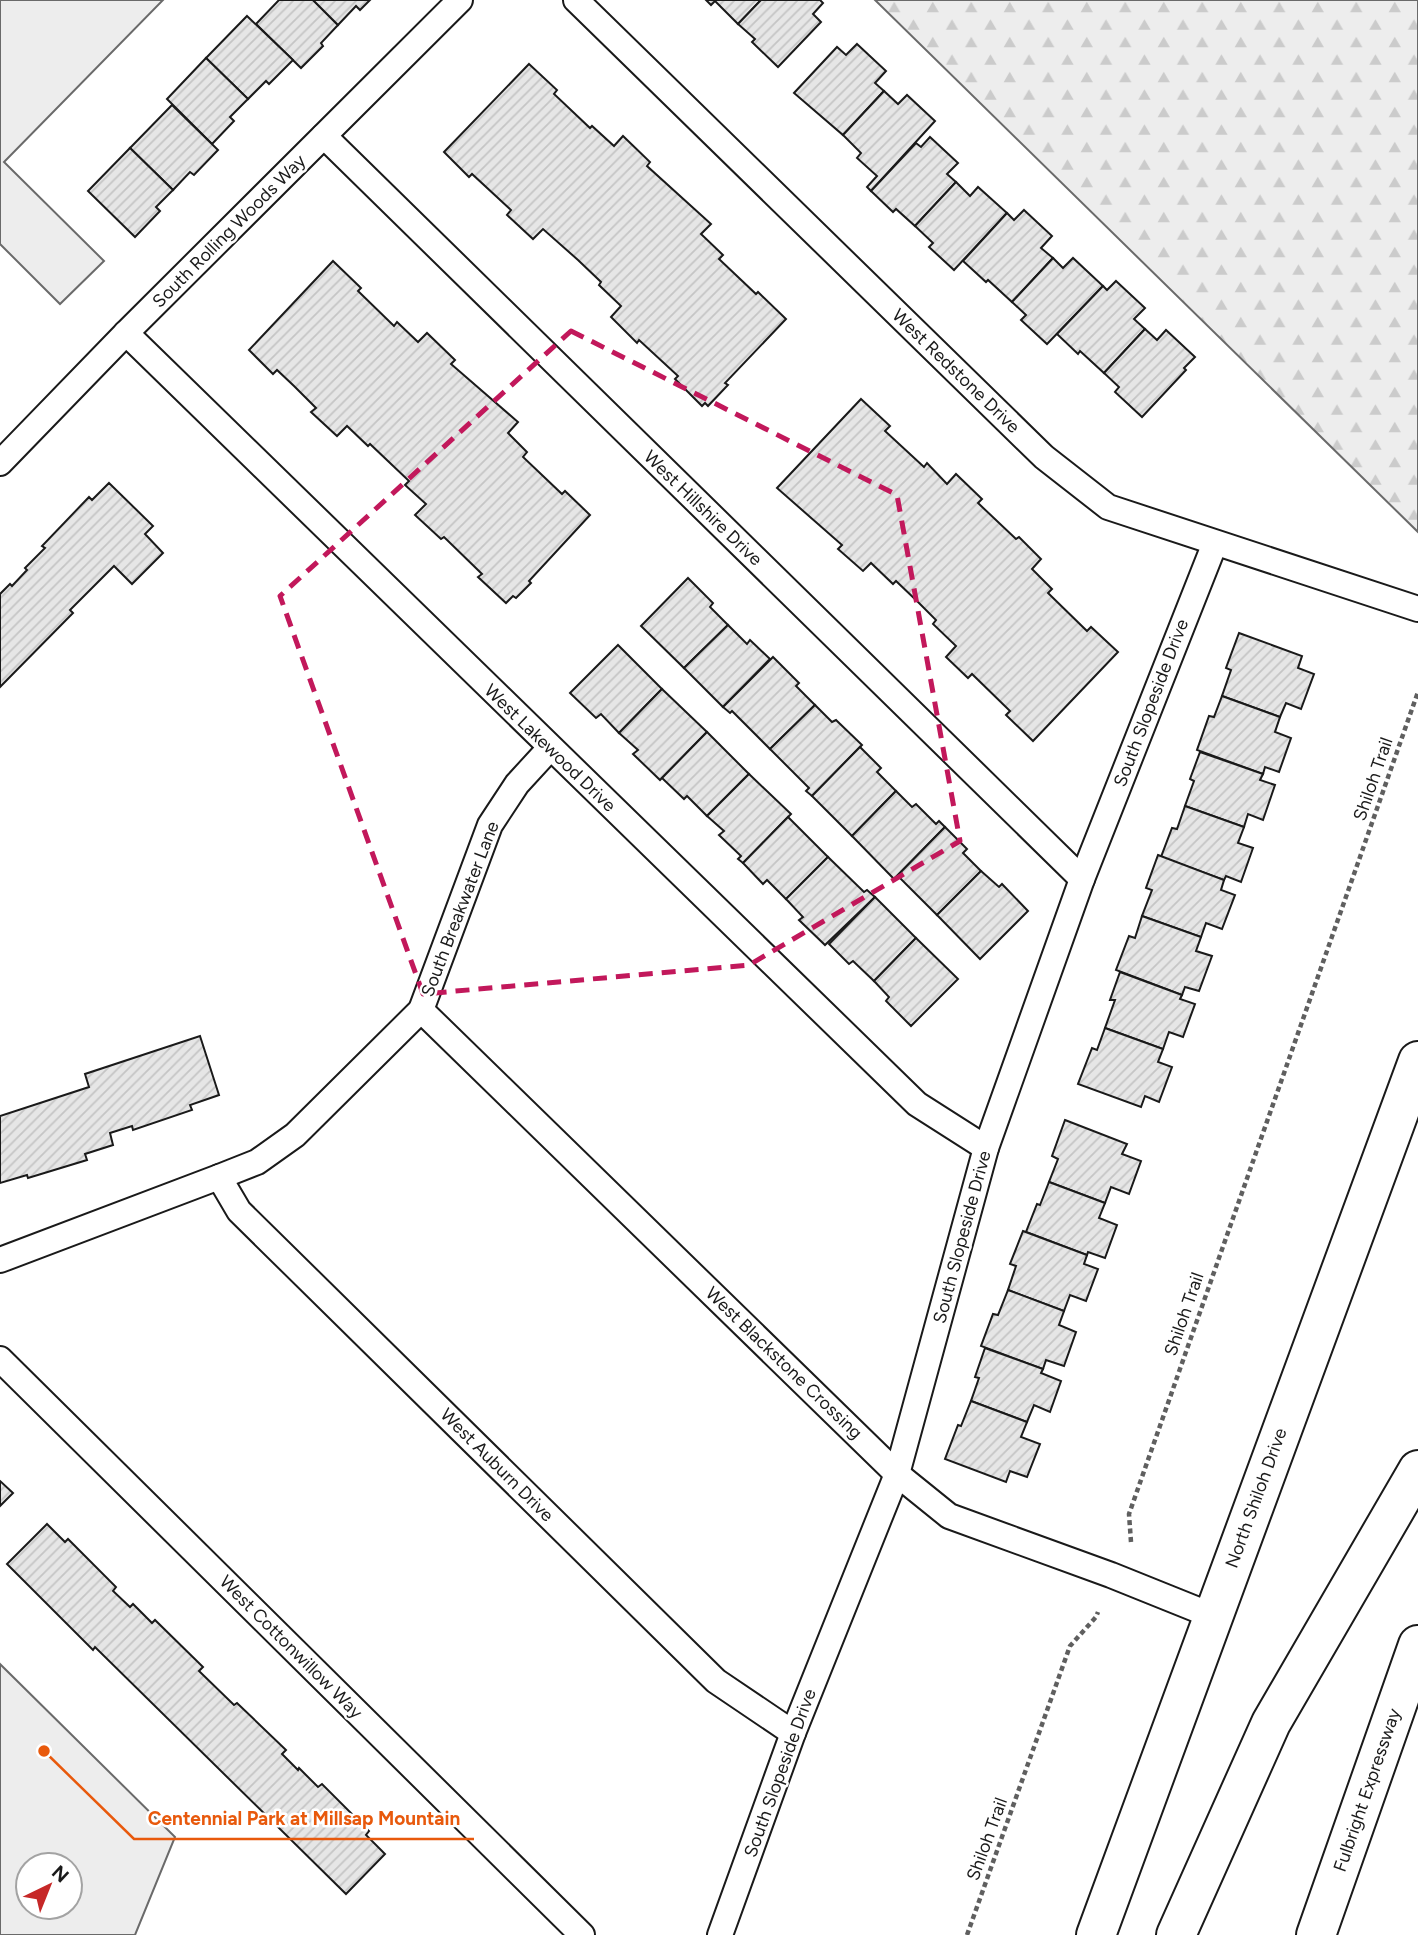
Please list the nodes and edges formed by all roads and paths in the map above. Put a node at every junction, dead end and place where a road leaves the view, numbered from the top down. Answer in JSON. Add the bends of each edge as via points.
{"nodes":[{"id":1,"x":460,"y":0,"type":"edge"},
{"id":2,"x":576,"y":0,"type":"edge"},
{"id":3,"x":324,"y":136,"type":"junction"},
{"id":4,"x":126,"y":333,"type":"junction"},
{"id":5,"x":0,"y":463,"type":"edge"},
{"id":6,"x":1214,"y":543,"type":"junction"},
{"id":7,"x":1418,"y":609,"type":"edge"},
{"id":8,"x":1418,"y":692,"type":"edge"},
{"id":9,"x":551,"y":748,"type":"junction"},
{"id":10,"x":1082,"y":880,"type":"junction"},
{"id":11,"x":421,"y":1010,"type":"junction"},
{"id":12,"x":1418,"y":1061,"type":"edge"},
{"id":13,"x":986,"y":1148,"type":"junction"},
{"id":14,"x":219,"y":1178,"type":"junction"},
{"id":15,"x":0,"y":1260,"type":"edge"},
{"id":16,"x":0,"y":1359,"type":"edge"},
{"id":17,"x":1418,"y":1470,"type":"edge"},
{"id":18,"x":897,"y":1474,"type":"junction"},
{"id":19,"x":1111,"y":1575,"type":"junction"},
{"id":20,"x":1213,"y":1616,"type":"junction"},
{"id":21,"x":1418,"y":1645,"type":"edge"},
{"id":22,"x":793,"y":1733,"type":"junction"},
{"id":23,"x":582,"y":1935,"type":"edge"},
{"id":24,"x":720,"y":1935,"type":"edge"},
{"id":25,"x":967,"y":1935,"type":"edge"},
{"id":26,"x":1096,"y":1935,"type":"edge"},
{"id":27,"x":1176,"y":1935,"type":"edge"},
{"id":28,"x":1315,"y":1935,"type":"edge"}],
"edges":[{"from":1,"to":3,"type":"lane","name":"South Rolling Woods Way"},
{"from":2,"to":6,"type":"lane","name":"West Redstone Drive","via":[[1044,457],[1108,507]]},
{"from":3,"to":4,"type":"lane","name":"South Rolling Woods Way"},
{"from":3,"to":10,"type":"lane","name":"West Hillshire Drive"},
{"from":4,"to":5,"type":"lane","name":"South Rolling Woods Way"},
{"from":4,"to":9,"type":"lane","name":"West Lakewood Drive"},
{"from":6,"to":7,"type":"lane","name":"West Redstone Drive"},
{"from":6,"to":10,"type":"lane","name":"South Slopeside Drive"},
{"from":8,"to":19,"type":"path","name":"Shiloh Trail","via":[[1129,1514],[1132,1542]]},
{"from":9,"to":11,"type":"lane","name":"South Breakwater Lane","via":[[517,784],[490,825]]},
{"from":9,"to":13,"type":"lane","name":"West Lakewood Drive","via":[[917,1104]]},
{"from":10,"to":13,"type":"lane","name":"South Slopeside Drive"},
{"from":11,"to":14,"type":"lane","name":"South Breakwater Lane","via":[[295,1135],[257,1162]]},
{"from":11,"to":18,"type":"lane","name":"West Blackstone Crossing"},
{"from":12,"to":20,"type":"main road","name":"North Shiloh Drive"},
{"from":13,"to":18,"type":"lane","name":"South Slopeside Drive"},
{"from":14,"to":15,"type":"lane","name":"South Breakwater Lane"},
{"from":14,"to":22,"type":"lane","name":"West Auburn Drive","via":[[239,1211],[716,1681]]},
{"from":16,"to":23,"type":"lane","name":"West Cottonwillow Way"},
{"from":17,"to":27,"type":"main road","via":[[1271,1723]]},
{"from":18,"to":19,"type":"lane","name":"West Blackstone Crossing","via":[[949,1516]]},
{"from":18,"to":22,"type":"lane","name":"South Slopeside Drive"},
{"from":19,"to":20,"type":"lane","name":"West Blackstone Crossing"},
{"from":19,"to":25,"type":"path","name":"Shiloh Trail","via":[[1096,1617],[1070,1646]]},
{"from":20,"to":26,"type":"main road","name":"North Shiloh Drive"},
{"from":21,"to":28,"type":"main road","name":"Fulbright Expressway"},
{"from":22,"to":24,"type":"lane","name":"South Slopeside Drive"}]}
